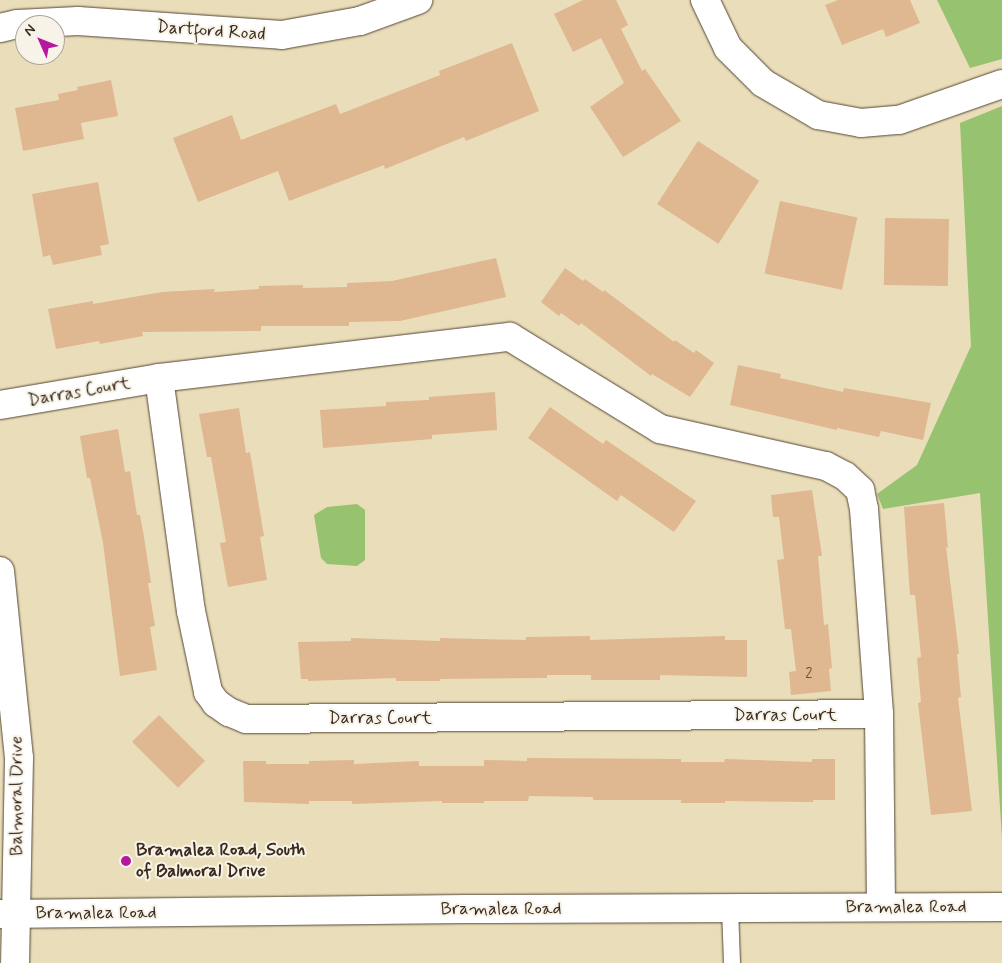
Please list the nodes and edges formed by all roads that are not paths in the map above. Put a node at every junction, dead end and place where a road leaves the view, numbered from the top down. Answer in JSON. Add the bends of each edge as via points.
{"nodes":[{"id":1,"x":418,"y":0,"type":"edge"},
{"id":2,"x":705,"y":0,"type":"edge"},
{"id":3,"x":0,"y":28,"type":"edge"},
{"id":4,"x":1002,"y":84,"type":"edge"},
{"id":5,"x":159,"y":378,"type":"junction"},
{"id":6,"x":0,"y":405,"type":"edge"},
{"id":7,"x":0,"y":571,"type":"edge"},
{"id":8,"x":879,"y":714,"type":"junction"},
{"id":9,"x":881,"y":907,"type":"junction"},
{"id":10,"x":1002,"y":907,"type":"edge"},
{"id":11,"x":730,"y":908,"type":"junction"},
{"id":12,"x":8,"y":914,"type":"edge"},
{"id":13,"x":15,"y":963,"type":"edge"},
{"id":14,"x":732,"y":963,"type":"edge"}],
"edges":[{"from":1,"to":3,"type":"street","name":"Dartford Road","via":[[360,21],[282,35],[78,21]]},
{"from":2,"to":4,"type":"street","via":[[728,48],[763,83],[818,115],[861,123],[899,120]]},
{"from":5,"to":6,"type":"street","name":"Darras Court"},
{"from":5,"to":8,"type":"street","name":"Darras Court","via":[[510,337],[660,429],[826,466],[845,476],[860,490],[864,508]]},
{"from":5,"to":8,"type":"street","name":"Darras Court","via":[[193,620],[208,692],[229,712],[246,719]]},
{"from":7,"to":12,"type":"street","name":"Balmoral Drive","via":[[19,758]]},
{"from":8,"to":9,"type":"street","name":"Darras Court"},
{"from":9,"to":10,"type":"street","name":"Bramalea Road"},
{"from":9,"to":11,"type":"street","name":"Bramalea Road"},
{"from":11,"to":12,"type":"street","name":"Bramalea Road"},
{"from":11,"to":14,"type":"lane"},
{"from":12,"to":13,"type":"street","name":"Balmoral Drive"}]}
